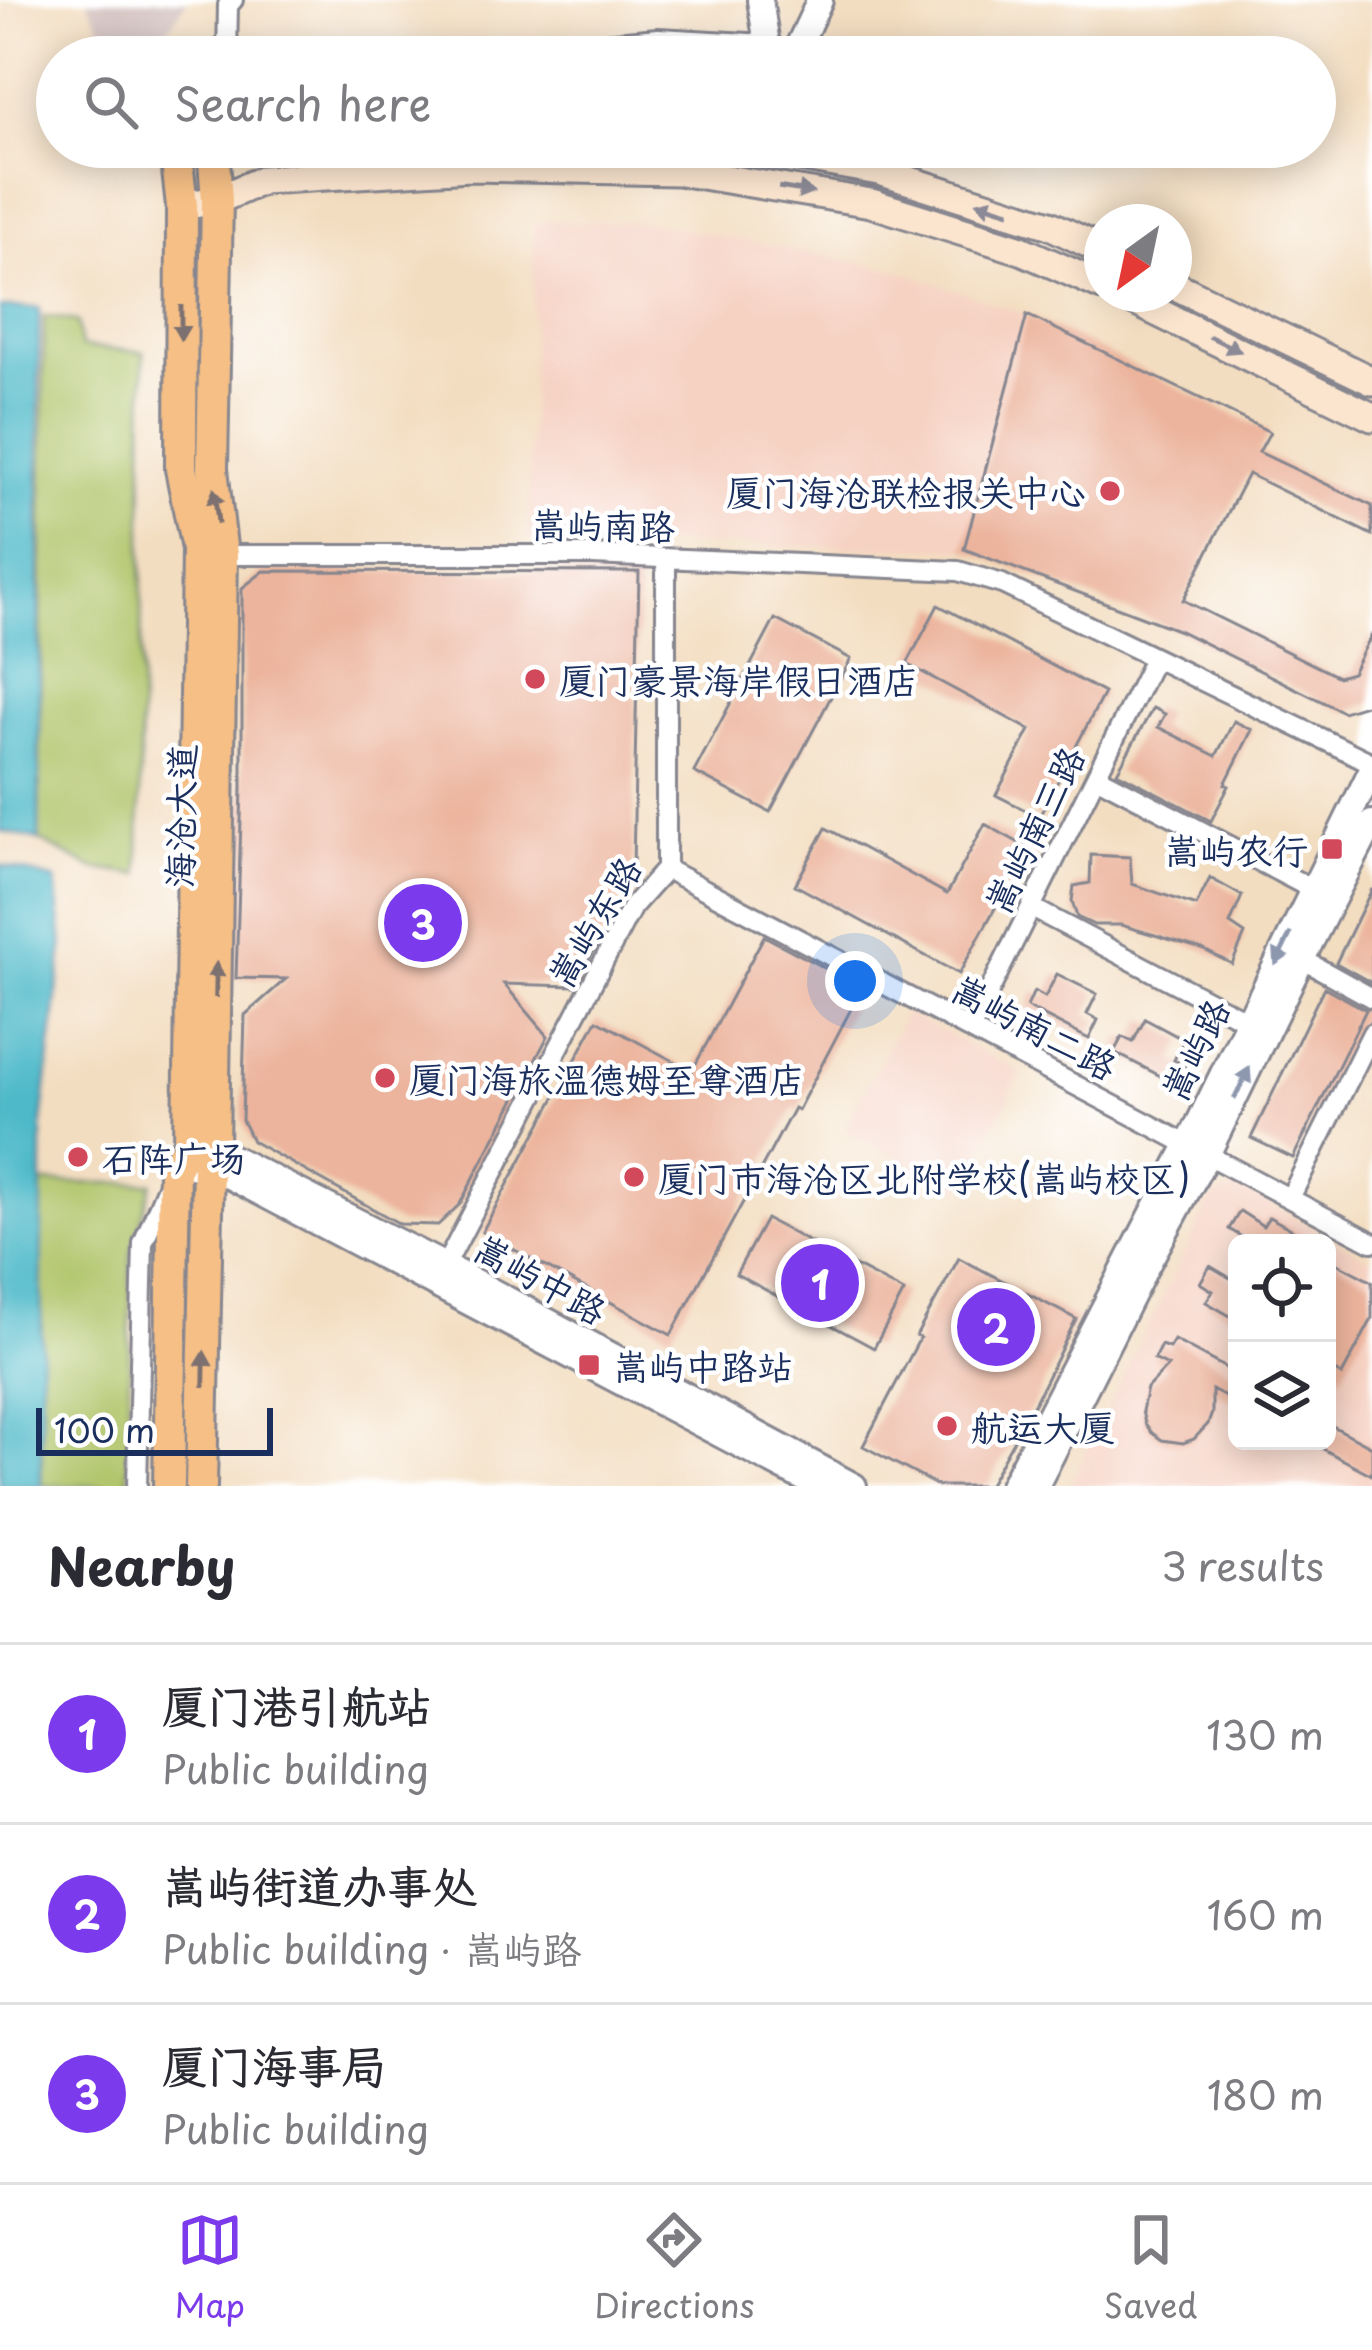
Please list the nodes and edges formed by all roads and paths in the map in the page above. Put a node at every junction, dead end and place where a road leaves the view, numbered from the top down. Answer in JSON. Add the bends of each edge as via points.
{"nodes":[{"id":1,"x":233,"y":0,"type":"edge"},
{"id":2,"x":760,"y":0,"type":"edge"},
{"id":3,"x":820,"y":0,"type":"edge"},
{"id":4,"x":227,"y":36,"type":"edge"},
{"id":5,"x":764,"y":36,"type":"edge"},
{"id":6,"x":803,"y":36,"type":"edge"},
{"id":7,"x":178,"y":168,"type":"edge"},
{"id":8,"x":215,"y":168,"type":"edge"},
{"id":9,"x":453,"y":168,"type":"edge"},
{"id":10,"x":522,"y":168,"type":"edge"},
{"id":11,"x":863,"y":168,"type":"edge"},
{"id":12,"x":217,"y":200,"type":"junction"},
{"id":13,"x":182,"y":206,"type":"junction"},
{"id":14,"x":1084,"y":241,"type":"edge"},
{"id":15,"x":1084,"y":278,"type":"edge"},
{"id":16,"x":1192,"y":294,"type":"edge"},
{"id":17,"x":1157,"y":312,"type":"edge"},
{"id":18,"x":1372,"y":381,"type":"edge"},
{"id":19,"x":1372,"y":417,"type":"edge"},
{"id":20,"x":222,"y":555,"type":"junction"},
{"id":21,"x":666,"y":558,"type":"junction"},
{"id":22,"x":1154,"y":659,"type":"junction"},
{"id":23,"x":1372,"y":766,"type":"edge"},
{"id":24,"x":1096,"y":776,"type":"junction"},
{"id":25,"x":1372,"y":823,"type":"edge"},
{"id":26,"x":666,"y":869,"type":"junction"},
{"id":27,"x":1312,"y":889,"type":"junction"},
{"id":28,"x":1032,"y":908,"type":"junction"},
{"id":29,"x":1302,"y":959,"type":"junction"},
{"id":30,"x":1372,"y":998,"type":"edge"},
{"id":31,"x":1247,"y":1022,"type":"junction"},
{"id":32,"x":971,"y":1028,"type":"junction"},
{"id":33,"x":1372,"y":1033,"type":"edge"},
{"id":34,"x":1197,"y":1150,"type":"junction"},
{"id":35,"x":196,"y":1156,"type":"junction"},
{"id":36,"x":1290,"y":1198,"type":"junction"},
{"id":37,"x":1372,"y":1242,"type":"edge"},
{"id":38,"x":443,"y":1276,"type":"junction"},
{"id":39,"x":137,"y":1486,"type":"edge"},
{"id":40,"x":169,"y":1486,"type":"edge"},
{"id":41,"x":201,"y":1486,"type":"edge"},
{"id":42,"x":818,"y":1486,"type":"edge"},
{"id":43,"x":854,"y":1486,"type":"edge"},
{"id":44,"x":1012,"y":1486,"type":"edge"},
{"id":45,"x":1036,"y":1486,"type":"edge"}],
"edges":[{"from":1,"to":4,"type":"street"},
{"from":2,"to":5,"type":"street"},
{"from":3,"to":6,"type":"street"},
{"from":7,"to":13,"type":"main road","name":"海沧大道"},
{"from":8,"to":12,"type":"main road","name":"海沧大道"},
{"from":12,"to":9,"type":"main road","one_way":true,"via":[[263,180]]},
{"from":10,"to":15,"type":"main road","one_way":true,"via":[[678,171],[871,203]]},
{"from":14,"to":11,"type":"main road","one_way":true},
{"from":12,"to":13,"type":"main road"},
{"from":20,"to":12,"type":"main road","name":"海沧大道","one_way":true,"via":[[212,469]]},
{"from":13,"to":35,"type":"main road","name":"海沧大道","one_way":true,"via":[[181,469],[196,549]]},
{"from":16,"to":18,"type":"main road"},
{"from":17,"to":19,"type":"main road","one_way":true},
{"from":20,"to":21,"type":"street","name":"嵩屿南路"},
{"from":35,"to":20,"type":"main road","name":"海沧大道","one_way":true},
{"from":21,"to":22,"type":"street","name":"嵩屿南路","via":[[958,571],[1002,584]]},
{"from":21,"to":26,"type":"street","name":"嵩屿东路"},
{"from":22,"to":23,"type":"street","name":"嵩屿南路"},
{"from":22,"to":24,"type":"street","name":"嵩屿南三路"},
{"from":23,"to":27,"type":"street","name":"嵩屿路"},
{"from":24,"to":27,"type":"street"},
{"from":24,"to":28,"type":"street","name":"嵩屿南三路"},
{"from":25,"to":29,"type":"street","name":"嵩屿路"},
{"from":26,"to":32,"type":"street","name":"嵩屿南二路"},
{"from":26,"to":38,"type":"street","name":"嵩屿东路","via":[[632,907]]},
{"from":27,"to":31,"type":"street","name":"嵩屿路","one_way":true},
{"from":28,"to":31,"type":"street"},
{"from":28,"to":32,"type":"street","name":"嵩屿南三路"},
{"from":29,"to":30,"type":"street"},
{"from":34,"to":29,"type":"street","name":"嵩屿路","one_way":true},
{"from":31,"to":34,"type":"street","name":"嵩屿路"},
{"from":32,"to":34,"type":"street","name":"嵩屿南二路"},
{"from":33,"to":36,"type":"street"},
{"from":34,"to":36,"type":"street","name":"嵩屿南二路"},
{"from":34,"to":44,"type":"street","name":"嵩屿路"},
{"from":34,"to":45,"type":"street","name":"嵩屿路"},
{"from":35,"to":38,"type":"street","name":"嵩屿中路"},
{"from":35,"to":39,"type":"street","via":[[142,1243]]},
{"from":35,"to":40,"type":"main road","name":"海沧大道"},
{"from":41,"to":35,"type":"main road","name":"海沧大道","one_way":true},
{"from":36,"to":37,"type":"street","name":"嵩屿南二路"},
{"from":38,"to":42,"type":"street","name":"嵩屿中路"},
{"from":38,"to":43,"type":"street","name":"嵩屿中路"}]}
